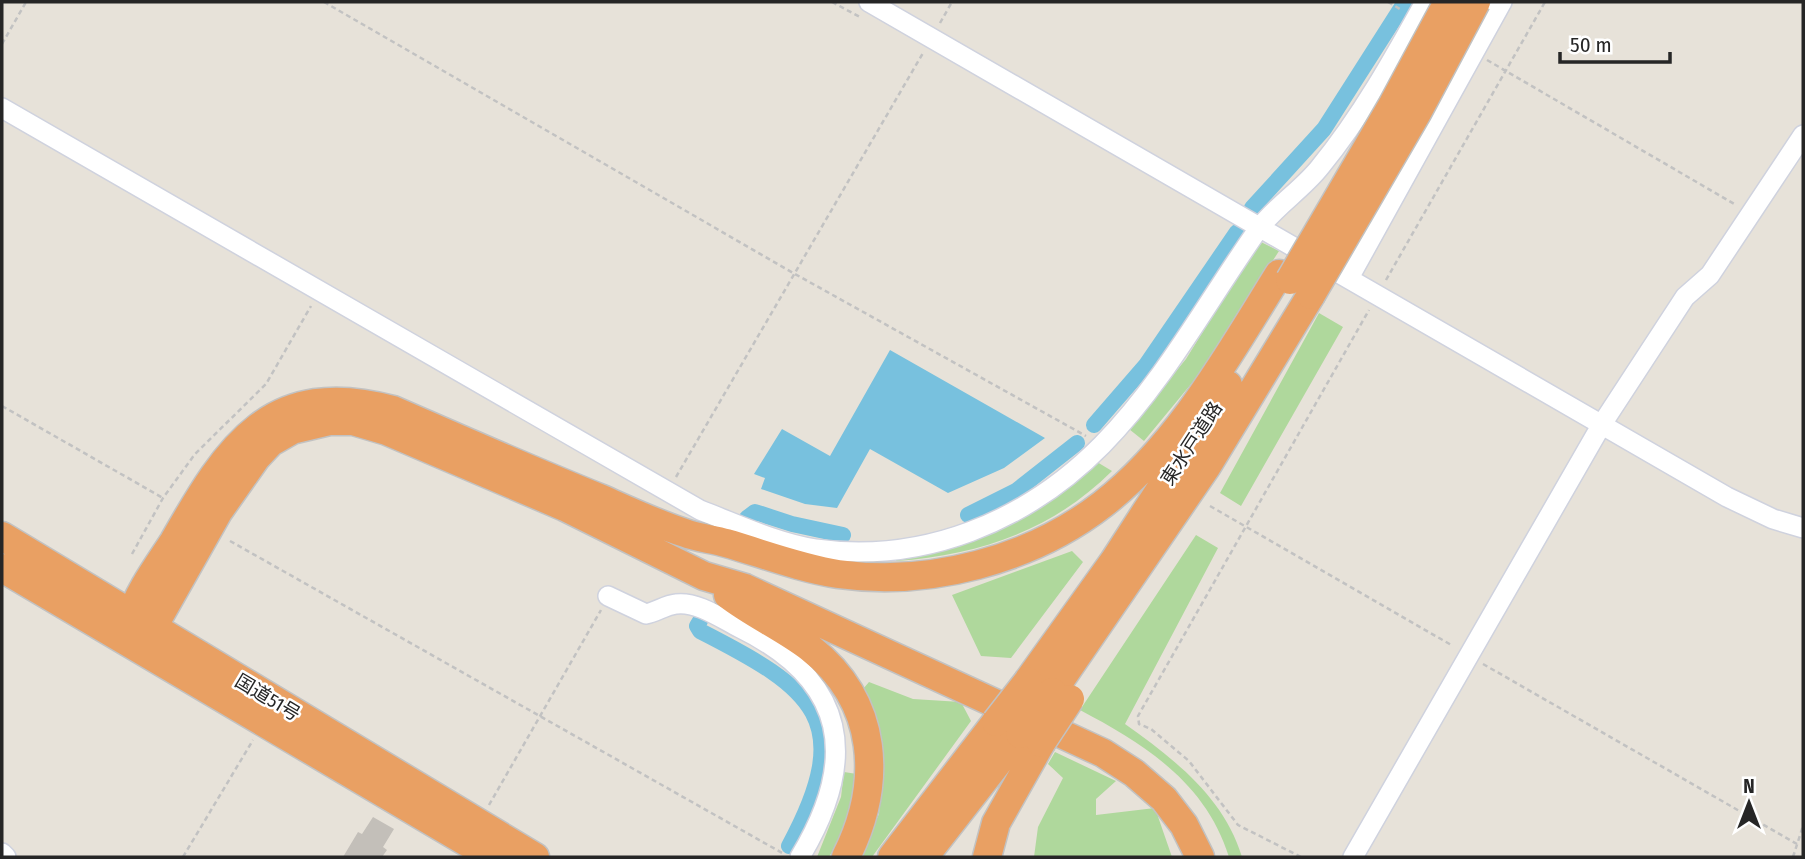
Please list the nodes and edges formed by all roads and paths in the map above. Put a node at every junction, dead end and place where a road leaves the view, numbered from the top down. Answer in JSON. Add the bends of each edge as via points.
{"nodes":[{"id":1,"x":26,"y":2,"type":"edge"},
{"id":2,"x":324,"y":2,"type":"edge"},
{"id":3,"x":869,"y":2,"type":"edge"},
{"id":4,"x":952,"y":2,"type":"edge"},
{"id":5,"x":1388,"y":2,"type":"edge"},
{"id":6,"x":1448,"y":2,"type":"edge"},
{"id":7,"x":1476,"y":2,"type":"edge"},
{"id":8,"x":1502,"y":2,"type":"edge"},
{"id":9,"x":1545,"y":2,"type":"edge"},
{"id":10,"x":1416,"y":11,"type":"edge"},
{"id":11,"x":932,"y":38,"type":"junction"},
{"id":12,"x":2,"y":44,"type":"edge"},
{"id":13,"x":1474,"y":53,"type":"junction"},
{"id":14,"x":1505,"y":70,"type":"junction"},
{"id":15,"x":2,"y":108,"type":"edge"},
{"id":16,"x":1803,"y":135,"type":"edge"},
{"id":17,"x":1751,"y":214,"type":"junction"},
{"id":18,"x":1260,"y":228,"type":"junction"},
{"id":19,"x":795,"y":274,"type":"junction"},
{"id":20,"x":1349,"y":278,"type":"junction"},
{"id":21,"x":1293,"y":283,"type":"junction"},
{"id":22,"x":319,"y":291,"type":"junction"},
{"id":23,"x":1377,"y":295,"type":"junction"},
{"id":24,"x":2,"y":406,"type":"edge"},
{"id":25,"x":1602,"y":424,"type":"junction"},
{"id":26,"x":1102,"y":445,"type":"junction"},
{"id":27,"x":667,"y":492,"type":"junction"},
{"id":28,"x":163,"y":498,"type":"junction"},
{"id":29,"x":1210,"y":506,"type":"dead end"},
{"id":30,"x":1247,"y":527,"type":"junction"},
{"id":31,"x":1803,"y":528,"type":"edge"},
{"id":32,"x":686,"y":534,"type":"junction"},
{"id":33,"x":2,"y":536,"type":"edge"},
{"id":34,"x":230,"y":541,"type":"dead end"},
{"id":35,"x":131,"y":554,"type":"dead end"},
{"id":36,"x":2,"y":568,"type":"edge"},
{"id":37,"x":704,"y":576,"type":"junction"},
{"id":38,"x":608,"y":596,"type":"joint"},
{"id":39,"x":139,"y":628,"type":"junction"},
{"id":40,"x":1468,"y":655,"type":"junction"},
{"id":41,"x":1050,"y":691,"type":"junction"},
{"id":42,"x":540,"y":718,"type":"junction"},
{"id":43,"x":264,"y":723,"type":"junction"},
{"id":44,"x":1019,"y":733,"type":"junction"},
{"id":45,"x":479,"y":822,"type":"junction"},
{"id":46,"x":1803,"y":826,"type":"edge"},
{"id":47,"x":1797,"y":844,"type":"junction"},
{"id":48,"x":2,"y":853,"type":"edge"},
{"id":49,"x":488,"y":856,"type":"edge"},
{"id":50,"x":6,"y":857,"type":"edge"},
{"id":51,"x":183,"y":857,"type":"edge"},
{"id":52,"x":535,"y":857,"type":"edge"},
{"id":53,"x":790,"y":857,"type":"edge"},
{"id":54,"x":800,"y":857,"type":"edge"},
{"id":55,"x":846,"y":857,"type":"edge"},
{"id":56,"x":892,"y":857,"type":"edge"},
{"id":57,"x":924,"y":857,"type":"edge"},
{"id":58,"x":987,"y":857,"type":"edge"},
{"id":59,"x":1200,"y":857,"type":"edge"},
{"id":60,"x":1215,"y":857,"type":"edge"},
{"id":61,"x":1301,"y":857,"type":"edge"},
{"id":62,"x":1353,"y":857,"type":"edge"},
{"id":63,"x":1793,"y":857,"type":"edge"}],
"edges":[{"from":1,"to":12,"type":"path"},
{"from":2,"to":19,"type":"path"},
{"from":3,"to":11,"type":"street"},
{"from":4,"to":11,"type":"path"},
{"from":5,"to":10,"type":"path"},
{"from":6,"to":21,"type":"highway","bridge":true},
{"from":7,"to":21,"type":"highway","name":"東水戸道路","bridge":true,"via":[[1417,113]]},
{"from":8,"to":13,"type":"street"},
{"from":9,"to":14,"type":"path"},
{"from":10,"to":18,"type":"street","via":[[1342,140]]},
{"from":11,"to":18,"type":"street"},
{"from":11,"to":19,"type":"path"},
{"from":13,"to":14,"type":"path"},
{"from":13,"to":20,"type":"street"},
{"from":14,"to":17,"type":"path"},
{"from":14,"to":23,"type":"path"},
{"from":15,"to":22,"type":"street"},
{"from":16,"to":17,"type":"street"},
{"from":17,"to":25,"type":"street","via":[[1710,275],[1685,297]]},
{"from":18,"to":20,"type":"street"},
{"from":18,"to":26,"type":"street","via":[[1166,367]]},
{"from":19,"to":26,"type":"path"},
{"from":19,"to":27,"type":"path"},
{"from":20,"to":23,"type":"street"},
{"from":21,"to":32,"type":"highway","via":[[1158,450],[1103,504],[1042,541],[949,572],[877,577],[801,566]]},
{"from":21,"to":41,"type":"highway","name":"東水戸道路","via":[[1114,561]]},
{"from":21,"to":41,"type":"highway","name":"東水戸道路","via":[[1215,470]]},
{"from":22,"to":27,"type":"street"},
{"from":22,"to":28,"type":"path","via":[[266,384],[215,432]]},
{"from":23,"to":25,"type":"street"},
{"from":23,"to":30,"type":"path"},
{"from":24,"to":28,"type":"path"},
{"from":25,"to":31,"type":"street","via":[[1727,497]]},
{"from":25,"to":40,"type":"street"},
{"from":26,"to":27,"type":"street","via":[[1051,488],[1001,519],[940,543],[884,552],[813,548],[780,540],[700,510]]},
{"from":28,"to":35,"type":"path"},
{"from":29,"to":30,"type":"path"},
{"from":30,"to":40,"type":"path"},
{"from":30,"to":61,"type":"path","via":[[1138,716],[1139,724],[1189,761],[1238,825]]},
{"from":32,"to":39,"type":"highway","via":[[393,410],[343,399],[320,401],[276,414],[234,449],[197,501]]},
{"from":32,"to":60,"type":"highway","via":[[718,560],[1131,753],[1165,777],[1182,798],[1202,825]]},
{"from":33,"to":39,"type":"highway","name":"国道51号"},
{"from":34,"to":42,"type":"path"},
{"from":36,"to":39,"type":"highway","name":"国道51号"},
{"from":37,"to":39,"type":"highway","via":[[565,507],[387,431],[353,421],[330,421],[292,430],[256,458]]},
{"from":37,"to":55,"type":"highway","via":[[811,649],[840,679],[860,713],[868,744],[868,796]]},
{"from":37,"to":59,"type":"highway","via":[[745,587],[1103,753],[1164,799]]},
{"from":38,"to":42,"type":"path"},
{"from":38,"to":54,"type":"street","via":[[646,614],[675,604],[692,604],[776,648],[818,690],[835,731],[836,772]]},
{"from":39,"to":43,"type":"highway","name":"国道51号"},
{"from":39,"to":45,"type":"highway","name":"国道51号"},
{"from":40,"to":47,"type":"path"},
{"from":40,"to":62,"type":"street"},
{"from":41,"to":44,"type":"highway","name":"東水戸道路","bridge":true},
{"from":41,"to":44,"type":"highway","bridge":true},
{"from":42,"to":45,"type":"path"},
{"from":42,"to":53,"type":"path"},
{"from":43,"to":49,"type":"highway","name":"国道51号"},
{"from":43,"to":51,"type":"path"},
{"from":44,"to":56,"type":"highway","name":"東水戸道路"},
{"from":44,"to":57,"type":"highway","name":"東水戸道路"},
{"from":44,"to":58,"type":"highway"},
{"from":45,"to":52,"type":"highway","name":"国道51号"},
{"from":46,"to":47,"type":"path"},
{"from":47,"to":63,"type":"path"},
{"from":48,"to":50,"type":"street"}]}
